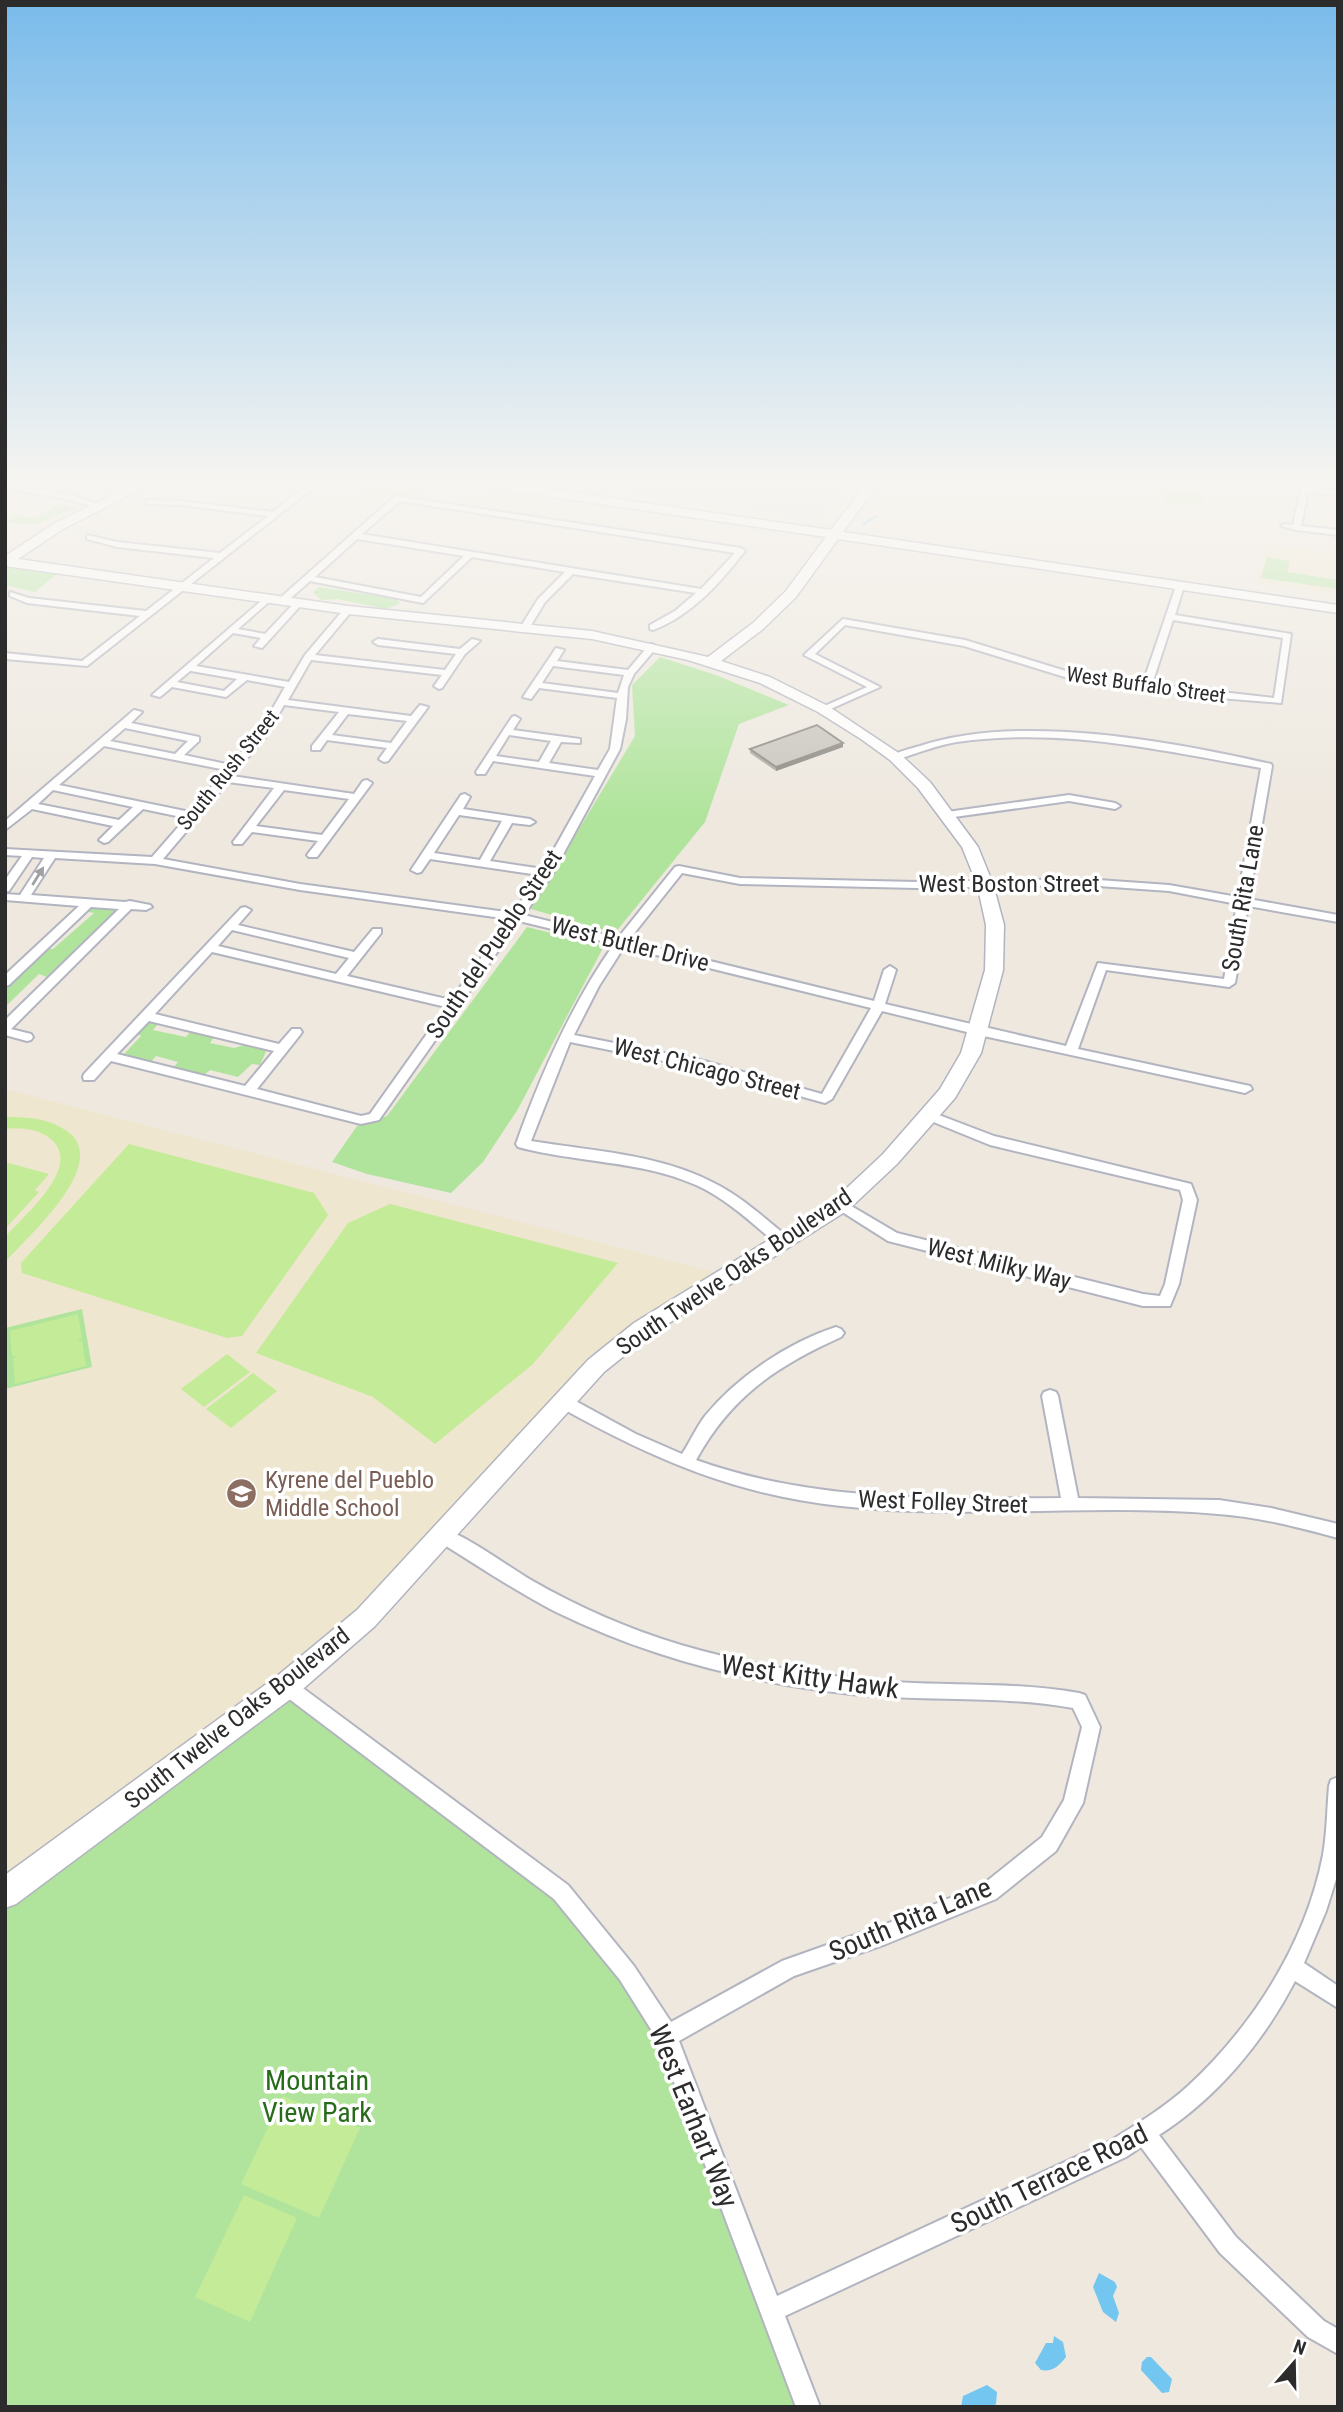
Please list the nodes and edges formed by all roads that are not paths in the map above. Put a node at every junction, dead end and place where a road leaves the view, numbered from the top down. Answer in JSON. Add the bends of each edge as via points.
{"nodes":[{"id":1,"x":704,"y":592,"type":"edge"},
{"id":2,"x":176,"y":593,"type":"edge"},
{"id":3,"x":231,"y":593,"type":"edge"},
{"id":4,"x":287,"y":593,"type":"edge"},
{"id":5,"x":382,"y":593,"type":"edge"},
{"id":6,"x":431,"y":593,"type":"edge"},
{"id":7,"x":549,"y":593,"type":"edge"},
{"id":8,"x":782,"y":593,"type":"edge"},
{"id":9,"x":1178,"y":593,"type":"edge"},
{"id":10,"x":1225,"y":593,"type":"edge"},
{"id":11,"x":1281,"y":593,"type":"edge"},
{"id":12,"x":13,"y":594,"type":"dead end"},
{"id":13,"x":275,"y":600,"type":"junction"},
{"id":14,"x":1338,"y":600,"type":"edge"},
{"id":15,"x":299,"y":603,"type":"junction"},
{"id":16,"x":1338,"y":609,"type":"edge"},
{"id":17,"x":348,"y":610,"type":"junction"},
{"id":18,"x":146,"y":614,"type":"junction"},
{"id":19,"x":1170,"y":617,"type":"junction"},
{"id":20,"x":653,"y":627,"type":"dead end"},
{"id":21,"x":526,"y":628,"type":"junction"},
{"id":22,"x":234,"y":631,"type":"junction"},
{"id":23,"x":268,"y":637,"type":"junction"},
{"id":24,"x":475,"y":641,"type":"dead end"},
{"id":25,"x":259,"y":646,"type":"dead end"},
{"id":26,"x":652,"y":647,"type":"junction"},
{"id":27,"x":559,"y":650,"type":"dead end"},
{"id":28,"x":462,"y":652,"type":"junction"},
{"id":29,"x":1026,"y":654,"type":"dead end"},
{"id":30,"x":5,"y":656,"type":"edge"},
{"id":31,"x":308,"y":657,"type":"junction"},
{"id":32,"x":1016,"y":660,"type":"junction"},
{"id":33,"x":705,"y":661,"type":"junction"},
{"id":34,"x":360,"y":663,"type":"junction"},
{"id":35,"x":551,"y":663,"type":"junction"},
{"id":36,"x":191,"y":668,"type":"junction"},
{"id":37,"x":447,"y":673,"type":"junction"},
{"id":38,"x":630,"y":673,"type":"junction"},
{"id":39,"x":245,"y":677,"type":"junction"},
{"id":40,"x":170,"y":684,"type":"junction"},
{"id":41,"x":291,"y":685,"type":"junction"},
{"id":42,"x":536,"y":685,"type":"junction"},
{"id":43,"x":439,"y":686,"type":"dead end"},
{"id":44,"x":1146,"y":687,"type":"junction"},
{"id":45,"x":157,"y":695,"type":"dead end"},
{"id":46,"x":621,"y":696,"type":"junction"},
{"id":47,"x":528,"y":697,"type":"dead end"},
{"id":48,"x":282,"y":702,"type":"junction"},
{"id":49,"x":423,"y":707,"type":"dead end"},
{"id":50,"x":823,"y":709,"type":"junction"},
{"id":51,"x":346,"y":710,"type":"junction"},
{"id":52,"x":137,"y":712,"type":"dead end"},
{"id":53,"x":413,"y":719,"type":"junction"},
{"id":54,"x":514,"y":719,"type":"dead end"},
{"id":55,"x":122,"y":724,"type":"junction"},
{"id":56,"x":506,"y":732,"type":"junction"},
{"id":57,"x":325,"y":737,"type":"junction"},
{"id":58,"x":558,"y":738,"type":"junction"},
{"id":59,"x":576,"y":741,"type":"dead end"},
{"id":60,"x":104,"y":743,"type":"junction"},
{"id":61,"x":394,"y":746,"type":"junction"},
{"id":62,"x":316,"y":748,"type":"dead end"},
{"id":63,"x":177,"y":757,"type":"junction"},
{"id":64,"x":895,"y":757,"type":"junction"},
{"id":65,"x":490,"y":758,"type":"junction"},
{"id":66,"x":384,"y":759,"type":"dead end"},
{"id":67,"x":542,"y":766,"type":"junction"},
{"id":68,"x":233,"y":768,"type":"junction"},
{"id":69,"x":481,"y":772,"type":"dead end"},
{"id":70,"x":601,"y":774,"type":"junction"},
{"id":71,"x":225,"y":778,"type":"junction"},
{"id":72,"x":367,"y":783,"type":"dead end"},
{"id":73,"x":281,"y":787,"type":"junction"},
{"id":74,"x":52,"y":788,"type":"junction"},
{"id":75,"x":356,"y":797,"type":"junction"},
{"id":76,"x":465,"y":797,"type":"dead end"},
{"id":77,"x":141,"y":805,"type":"junction"},
{"id":78,"x":31,"y":806,"type":"junction"},
{"id":79,"x":1115,"y":806,"type":"dead end"},
{"id":80,"x":456,"y":811,"type":"junction"},
{"id":81,"x":947,"y":815,"type":"junction"},
{"id":82,"x":193,"y":816,"type":"junction"},
{"id":83,"x":509,"y":819,"type":"junction"},
{"id":84,"x":530,"y":822,"type":"dead end"},
{"id":85,"x":121,"y":824,"type":"junction"},
{"id":86,"x":5,"y":827,"type":"edge"},
{"id":87,"x":248,"y":828,"type":"junction"},
{"id":88,"x":325,"y":839,"type":"junction"},
{"id":89,"x":104,"y":840,"type":"dead end"},
{"id":90,"x":238,"y":842,"type":"dead end"},
{"id":91,"x":5,"y":852,"type":"edge"},
{"id":92,"x":30,"y":852,"type":"junction"},
{"id":93,"x":52,"y":854,"type":"junction"},
{"id":94,"x":313,"y":855,"type":"dead end"},
{"id":95,"x":427,"y":855,"type":"junction"},
{"id":96,"x":155,"y":861,"type":"junction"},
{"id":97,"x":483,"y":863,"type":"junction"},
{"id":98,"x":417,"y":870,"type":"dead end"},
{"id":99,"x":547,"y":873,"type":"junction"},
{"id":100,"x":985,"y":884,"type":"junction"},
{"id":101,"x":12,"y":895,"type":"edge"},
{"id":102,"x":89,"y":902,"type":"junction"},
{"id":103,"x":1243,"y":902,"type":"junction"},
{"id":104,"x":130,"y":904,"type":"junction"},
{"id":105,"x":146,"y":907,"type":"dead end"},
{"id":106,"x":245,"y":910,"type":"dead end"},
{"id":107,"x":517,"y":917,"type":"junction"},
{"id":108,"x":1338,"y":919,"type":"edge"},
{"id":109,"x":229,"y":926,"type":"junction"},
{"id":110,"x":377,"y":931,"type":"dead end"},
{"id":111,"x":622,"y":942,"type":"junction"},
{"id":112,"x":209,"y":948,"type":"junction"},
{"id":113,"x":357,"y":956,"type":"junction"},
{"id":114,"x":890,"y":970,"type":"dead end"},
{"id":115,"x":339,"y":978,"type":"junction"},
{"id":116,"x":5,"y":982,"type":"edge"},
{"id":117,"x":455,"y":1005,"type":"junction"},
{"id":118,"x":878,"y":1007,"type":"junction"},
{"id":119,"x":146,"y":1016,"type":"junction"},
{"id":120,"x":5,"y":1029,"type":"edge"},
{"id":121,"x":979,"y":1031,"type":"junction"},
{"id":122,"x":296,"y":1032,"type":"dead end"},
{"id":123,"x":27,"y":1037,"type":"dead end"},
{"id":124,"x":568,"y":1038,"type":"junction"},
{"id":125,"x":282,"y":1049,"type":"junction"},
{"id":126,"x":1071,"y":1051,"type":"junction"},
{"id":127,"x":108,"y":1056,"type":"junction"},
{"id":128,"x":89,"y":1077,"type":"dead end"},
{"id":129,"x":1245,"y":1089,"type":"dead end"},
{"id":130,"x":248,"y":1092,"type":"junction"},
{"id":131,"x":931,"y":1116,"type":"junction"},
{"id":132,"x":841,"y":1205,"type":"junction"},
{"id":133,"x":783,"y":1241,"type":"junction"},
{"id":134,"x":836,"y":1334,"type":"dead end"},
{"id":135,"x":1050,"y":1396,"type":"dead end"},
{"id":136,"x":564,"y":1402,"type":"junction"},
{"id":137,"x":687,"y":1461,"type":"junction"},
{"id":138,"x":1071,"y":1505,"type":"junction"},
{"id":139,"x":1338,"y":1531,"type":"edge"},
{"id":140,"x":444,"y":1536,"type":"junction"},
{"id":141,"x":286,"y":1686,"type":"junction"},
{"id":142,"x":1079,"y":1701,"type":"joint"},
{"id":143,"x":1338,"y":1786,"type":"edge"},
{"id":144,"x":5,"y":1892,"type":"edge"},
{"id":145,"x":1293,"y":1968,"type":"junction"},
{"id":146,"x":1338,"y":1998,"type":"edge"},
{"id":147,"x":667,"y":2036,"type":"junction"},
{"id":148,"x":1145,"y":2134,"type":"junction"},
{"id":149,"x":770,"y":2311,"type":"junction"},
{"id":150,"x":1338,"y":2342,"type":"edge"},
{"id":151,"x":808,"y":2407,"type":"edge"}],
"edges":[{"from":1,"to":20,"type":"street"},
{"from":2,"to":18,"type":"street"},
{"from":3,"to":13,"type":"street","name":"South Twelve Oaks Boulevard"},
{"from":4,"to":13,"type":"street"},
{"from":5,"to":6,"type":"street","via":[[423,600]]},
{"from":7,"to":21,"type":"street"},
{"from":8,"to":33,"type":"street"},
{"from":9,"to":19,"type":"street"},
{"from":10,"to":16,"type":"street"},
{"from":11,"to":14,"type":"street"},
{"from":12,"to":18,"type":"street","via":[[27,600]]},
{"from":13,"to":15,"type":"street","name":"South Twelve Oaks Boulevard"},
{"from":13,"to":22,"type":"street"},
{"from":15,"to":17,"type":"street","name":"South Twelve Oaks Boulevard"},
{"from":15,"to":23,"type":"street"},
{"from":17,"to":21,"type":"street","name":"South Twelve Oaks Boulevard"},
{"from":17,"to":31,"type":"street","name":"South Rush Street"},
{"from":18,"to":30,"type":"street","via":[[84,664]]},
{"from":19,"to":44,"type":"street"},
{"from":19,"to":44,"type":"street","name":"West Buffalo Street","via":[[1288,636],[1278,702]]},
{"from":21,"to":26,"type":"street","name":"South Twelve Oaks Boulevard"},
{"from":22,"to":23,"type":"street"},
{"from":22,"to":36,"type":"street"},
{"from":23,"to":25,"type":"street"},
{"from":24,"to":28,"type":"street"},
{"from":26,"to":33,"type":"street","name":"South Twelve Oaks Boulevard"},
{"from":26,"to":38,"type":"street","name":"South del Pueblo Street"},
{"from":27,"to":35,"type":"street"},
{"from":28,"to":34,"type":"street","via":[[381,637]]},
{"from":28,"to":37,"type":"street"},
{"from":29,"to":32,"type":"street"},
{"from":31,"to":34,"type":"street"},
{"from":31,"to":41,"type":"street","name":"South Rush Street"},
{"from":32,"to":44,"type":"street","name":"West Buffalo Street","via":[[1068,675]]},
{"from":32,"to":50,"type":"street","name":"West Buffalo Street","via":[[942,638],[843,622],[809,655],[875,687]]},
{"from":33,"to":50,"type":"street","name":"South Twelve Oaks Boulevard","via":[[765,681]]},
{"from":34,"to":37,"type":"street"},
{"from":35,"to":38,"type":"street"},
{"from":35,"to":42,"type":"street"},
{"from":36,"to":39,"type":"street"},
{"from":36,"to":40,"type":"street"},
{"from":37,"to":43,"type":"street"},
{"from":38,"to":46,"type":"street","name":"South del Pueblo Street"},
{"from":39,"to":40,"type":"street","via":[[226,694]]},
{"from":39,"to":41,"type":"street"},
{"from":40,"to":45,"type":"street"},
{"from":41,"to":48,"type":"street","name":"South Rush Street"},
{"from":42,"to":46,"type":"street"},
{"from":42,"to":47,"type":"street"},
{"from":46,"to":70,"type":"street","name":"South del Pueblo Street","via":[[619,738]]},
{"from":48,"to":51,"type":"street"},
{"from":48,"to":68,"type":"street","name":"South Rush Street"},
{"from":49,"to":53,"type":"street"},
{"from":50,"to":64,"type":"street","name":"South Twelve Oaks Boulevard"},
{"from":51,"to":53,"type":"street"},
{"from":51,"to":57,"type":"street"},
{"from":52,"to":55,"type":"street"},
{"from":53,"to":61,"type":"street"},
{"from":54,"to":56,"type":"street"},
{"from":55,"to":60,"type":"street"},
{"from":55,"to":63,"type":"street","via":[[195,739]]},
{"from":56,"to":58,"type":"street"},
{"from":56,"to":65,"type":"street"},
{"from":57,"to":61,"type":"street"},
{"from":57,"to":62,"type":"street"},
{"from":58,"to":59,"type":"street"},
{"from":58,"to":67,"type":"street"},
{"from":60,"to":63,"type":"street"},
{"from":60,"to":74,"type":"street"},
{"from":61,"to":66,"type":"street"},
{"from":63,"to":68,"type":"street"},
{"from":64,"to":81,"type":"street","name":"South Twelve Oaks Boulevard"},
{"from":64,"to":103,"type":"street","name":"South Rita Lane","via":[[954,739],[1008,733],[1063,734],[1267,766]]},
{"from":65,"to":67,"type":"street"},
{"from":65,"to":69,"type":"street"},
{"from":67,"to":70,"type":"street"},
{"from":68,"to":71,"type":"street","name":"South Rush Street"},
{"from":70,"to":99,"type":"street","name":"South del Pueblo Street"},
{"from":71,"to":73,"type":"street"},
{"from":71,"to":82,"type":"street","name":"South Rush Street"},
{"from":72,"to":75,"type":"street"},
{"from":73,"to":75,"type":"street"},
{"from":73,"to":87,"type":"street"},
{"from":74,"to":77,"type":"street"},
{"from":74,"to":78,"type":"street"},
{"from":75,"to":88,"type":"street"},
{"from":76,"to":80,"type":"street"},
{"from":77,"to":82,"type":"street"},
{"from":77,"to":85,"type":"street"},
{"from":78,"to":85,"type":"street"},
{"from":78,"to":86,"type":"street"},
{"from":79,"to":81,"type":"street","via":[[1069,799]]},
{"from":80,"to":83,"type":"street"},
{"from":80,"to":95,"type":"street"},
{"from":81,"to":100,"type":"street","name":"South Twelve Oaks Boulevard","via":[[970,847]]},
{"from":82,"to":96,"type":"street","name":"South Rush Street"},
{"from":83,"to":84,"type":"street"},
{"from":83,"to":97,"type":"street"},
{"from":85,"to":89,"type":"street"},
{"from":87,"to":88,"type":"street"},
{"from":87,"to":90,"type":"street"},
{"from":88,"to":94,"type":"street"},
{"from":91,"to":92,"type":"street","name":"West Butler Drive"},
{"from":92,"to":93,"type":"street","name":"West Butler Drive"},
{"from":92,"to":101,"type":"street"},
{"from":93,"to":96,"type":"street","name":"West Butler Drive"},
{"from":101,"to":93,"type":"street","one_way":true},
{"from":95,"to":97,"type":"street"},
{"from":95,"to":98,"type":"street"},
{"from":96,"to":107,"type":"street","name":"West Butler Drive","via":[[300,887]]},
{"from":97,"to":99,"type":"street"},
{"from":99,"to":107,"type":"street","name":"South del Pueblo Street"},
{"from":100,"to":103,"type":"street","name":"West Boston Street","via":[[1084,881],[1169,888]]},
{"from":100,"to":111,"type":"street","name":"West Boston Street","via":[[740,881],[679,869]]},
{"from":100,"to":121,"type":"street","name":"South Twelve Oaks Boulevard","via":[[995,925],[994,970]]},
{"from":101,"to":102,"type":"street"},
{"from":102,"to":104,"type":"street"},
{"from":102,"to":116,"type":"street"},
{"from":103,"to":108,"type":"street","name":"West Boston Street"},
{"from":103,"to":126,"type":"street","name":"South Rita Lane","via":[[1229,983],[1102,966]]},
{"from":104,"to":105,"type":"street"},
{"from":104,"to":120,"type":"street"},
{"from":106,"to":109,"type":"street"},
{"from":107,"to":111,"type":"street","name":"West Butler Drive"},
{"from":107,"to":117,"type":"street","name":"South del Pueblo Street"},
{"from":109,"to":112,"type":"street"},
{"from":109,"to":113,"type":"street"},
{"from":110,"to":113,"type":"street"},
{"from":111,"to":118,"type":"street","name":"West Butler Drive"},
{"from":111,"to":124,"type":"street","via":[[593,986]]},
{"from":112,"to":115,"type":"street"},
{"from":112,"to":119,"type":"street"},
{"from":113,"to":115,"type":"street"},
{"from":114,"to":118,"type":"street"},
{"from":115,"to":117,"type":"street"},
{"from":117,"to":130,"type":"street","name":"South del Pueblo Street","via":[[378,1114],[368,1120]]},
{"from":118,"to":121,"type":"street","name":"West Butler Drive"},
{"from":118,"to":124,"type":"street","name":"West Chicago Street","via":[[825,1098],[690,1062]]},
{"from":119,"to":125,"type":"street"},
{"from":119,"to":127,"type":"street"},
{"from":120,"to":123,"type":"street"},
{"from":121,"to":126,"type":"street","name":"West Butler Drive"},
{"from":121,"to":131,"type":"street","name":"South Twelve Oaks Boulevard","via":[[971,1053]]},
{"from":122,"to":125,"type":"street"},
{"from":124,"to":133,"type":"street","via":[[523,1144],[667,1170],[701,1182]]},
{"from":125,"to":130,"type":"street"},
{"from":126,"to":129,"type":"street","name":"West Butler Drive"},
{"from":127,"to":128,"type":"street"},
{"from":127,"to":130,"type":"street"},
{"from":131,"to":132,"type":"street","name":"South Twelve Oaks Boulevard"},
{"from":131,"to":132,"type":"street","name":"West Milky Way","via":[[990,1140],[1186,1187],[1190,1200],[1165,1302],[893,1237]]},
{"from":132,"to":133,"type":"street","name":"South Twelve Oaks Boulevard"},
{"from":133,"to":136,"type":"street","name":"South Twelve Oaks Boulevard","via":[[642,1329],[596,1367]]},
{"from":134,"to":137,"type":"street","via":[[764,1369],[711,1420]]},
{"from":135,"to":138,"type":"street"},
{"from":136,"to":137,"type":"street","name":"West Folley Street","via":[[653,1450]]},
{"from":136,"to":140,"type":"street","name":"South Twelve Oaks Boulevard"},
{"from":137,"to":138,"type":"street","name":"West Folley Street","via":[[761,1485],[867,1502]]},
{"from":138,"to":139,"type":"street","name":"West Folley Street","via":[[1248,1510]]},
{"from":140,"to":141,"type":"street","name":"South Twelve Oaks Boulevard","via":[[366,1618]]},
{"from":140,"to":142,"type":"street","name":"West Kitty Hawk","via":[[562,1605],[636,1638],[705,1661],[781,1677],[894,1690],[1050,1695]]},
{"from":141,"to":144,"type":"street","name":"South Twelve Oaks Boulevard"},
{"from":141,"to":147,"type":"street","name":"West Earhart Way","via":[[561,1892],[627,1973]]},
{"from":142,"to":147,"type":"street","name":"South Rita Lane","via":[[1091,1727],[1084,1762],[1073,1802],[1049,1844],[989,1892],[789,1968]]},
{"from":143,"to":145,"type":"street","name":"South Terrace Road","via":[[1331,1864]]},
{"from":145,"to":146,"type":"street"},
{"from":145,"to":148,"type":"street","name":"South Terrace Road","via":[[1260,2022],[1217,2076]]},
{"from":147,"to":149,"type":"street","name":"West Earhart Way"},
{"from":148,"to":149,"type":"street","name":"South Terrace Road"},
{"from":148,"to":150,"type":"street","via":[[1228,2245],[1316,2329]]},
{"from":149,"to":151,"type":"street","name":"West Earhart Way"}]}
